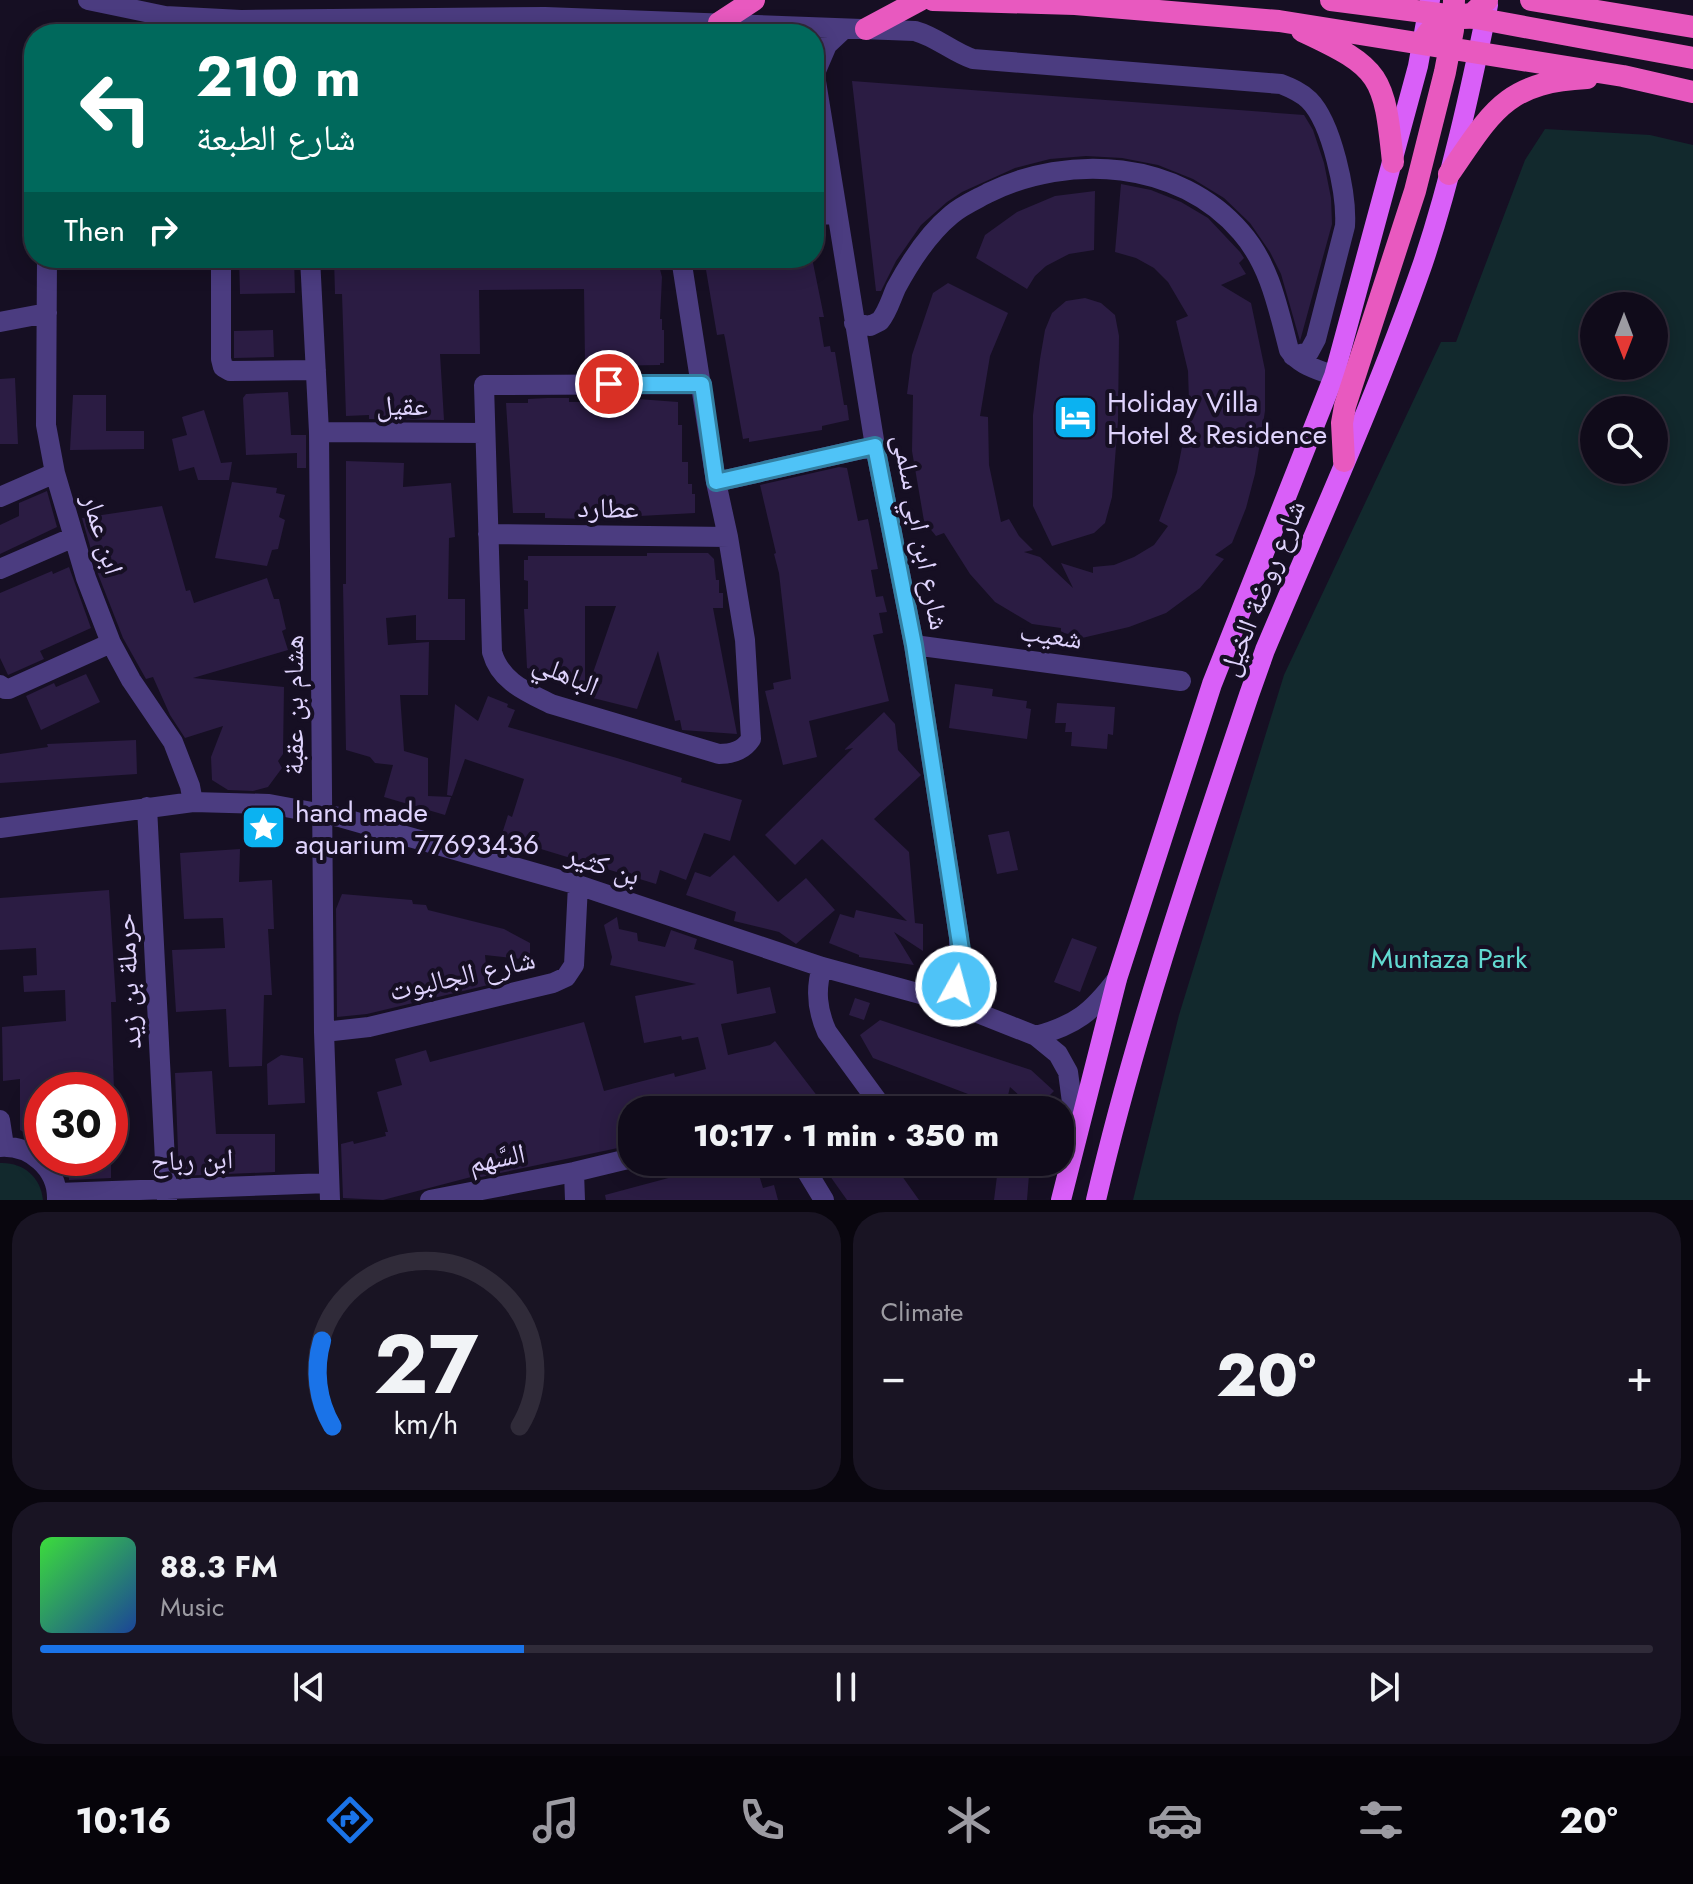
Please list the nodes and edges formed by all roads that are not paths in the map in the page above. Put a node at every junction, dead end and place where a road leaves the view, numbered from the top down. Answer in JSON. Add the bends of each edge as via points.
{"nodes":[{"id":1,"x":88,"y":0,"type":"edge"},
{"id":2,"x":754,"y":0,"type":"edge"},
{"id":3,"x":920,"y":0,"type":"edge"},
{"id":4,"x":933,"y":0,"type":"edge"},
{"id":5,"x":1331,"y":0,"type":"edge"},
{"id":6,"x":1531,"y":0,"type":"edge"},
{"id":7,"x":1621,"y":0,"type":"edge"},
{"id":8,"x":1487,"y":6,"type":"edge"},
{"id":9,"x":1430,"y":7,"type":"edge"},
{"id":10,"x":1456,"y":12,"type":"edge"},
{"id":11,"x":1279,"y":21,"type":"junction"},
{"id":12,"x":719,"y":23,"type":"junction"},
{"id":13,"x":619,"y":24,"type":"edge"},
{"id":14,"x":713,"y":24,"type":"edge"},
{"id":15,"x":728,"y":24,"type":"edge"},
{"id":16,"x":1691,"y":27,"type":"edge"},
{"id":17,"x":855,"y":29,"type":"junction"},
{"id":18,"x":824,"y":30,"type":"edge"},
{"id":19,"x":1422,"y":43,"type":"junction"},
{"id":20,"x":1450,"y":48,"type":"junction"},
{"id":21,"x":824,"y":51,"type":"edge"},
{"id":22,"x":1479,"y":53,"type":"junction"},
{"id":23,"x":1693,"y":58,"type":"edge"},
{"id":24,"x":1623,"y":76,"type":"junction"},
{"id":25,"x":1693,"y":92,"type":"edge"},
{"id":26,"x":824,"y":136,"type":"edge"},
{"id":27,"x":1393,"y":162,"type":"junction"},
{"id":28,"x":1449,"y":174,"type":"junction"},
{"id":29,"x":836,"y":214,"type":"junction"},
{"id":30,"x":824,"y":215,"type":"edge"},
{"id":31,"x":47,"y":268,"type":"edge"},
{"id":32,"x":221,"y":268,"type":"edge"},
{"id":33,"x":311,"y":268,"type":"edge"},
{"id":34,"x":683,"y":268,"type":"edge"},
{"id":35,"x":47,"y":313,"type":"junction"},
{"id":36,"x":0,"y":322,"type":"edge"},
{"id":37,"x":854,"y":323,"type":"junction"},
{"id":38,"x":1293,"y":356,"type":"junction"},
{"id":39,"x":316,"y":370,"type":"junction"},
{"id":40,"x":1334,"y":376,"type":"junction"},
{"id":41,"x":702,"y":384,"type":"junction"},
{"id":42,"x":319,"y":432,"type":"junction"},
{"id":43,"x":485,"y":433,"type":"junction"},
{"id":44,"x":875,"y":446,"type":"junction"},
{"id":45,"x":1344,"y":461,"type":"junction"},
{"id":46,"x":55,"y":473,"type":"junction"},
{"id":47,"x":716,"y":482,"type":"junction"},
{"id":48,"x":0,"y":497,"type":"edge"},
{"id":49,"x":488,"y":534,"type":"junction"},
{"id":50,"x":74,"y":537,"type":"junction"},
{"id":51,"x":728,"y":537,"type":"junction"},
{"id":52,"x":0,"y":569,"type":"edge"},
{"id":53,"x":111,"y":643,"type":"junction"},
{"id":54,"x":914,"y":645,"type":"junction"},
{"id":55,"x":1181,"y":681,"type":"dead end"},
{"id":56,"x":0,"y":685,"type":"edge"},
{"id":57,"x":193,"y":802,"type":"junction"},
{"id":58,"x":147,"y":807,"type":"junction"},
{"id":59,"x":322,"y":813,"type":"junction"},
{"id":60,"x":0,"y":828,"type":"edge"},
{"id":61,"x":578,"y":885,"type":"junction"},
{"id":62,"x":822,"y":967,"type":"junction"},
{"id":63,"x":1117,"y":979,"type":"junction"},
{"id":64,"x":950,"y":1002,"type":"junction"},
{"id":65,"x":324,"y":1032,"type":"junction"},
{"id":66,"x":1036,"y":1036,"type":"junction"},
{"id":67,"x":874,"y":1096,"type":"edge"},
{"id":68,"x":0,"y":1120,"type":"edge"},
{"id":69,"x":1076,"y":1133,"type":"junction"},
{"id":70,"x":2,"y":1147,"type":"edge"},
{"id":71,"x":618,"y":1161,"type":"edge"},
{"id":72,"x":574,"y":1172,"type":"junction"},
{"id":73,"x":809,"y":1176,"type":"edge"},
{"id":74,"x":329,"y":1191,"type":"edge"},
{"id":75,"x":167,"y":1194,"type":"edge"},
{"id":76,"x":58,"y":1196,"type":"edge"},
{"id":77,"x":430,"y":1200,"type":"edge"},
{"id":78,"x":575,"y":1200,"type":"edge"},
{"id":79,"x":824,"y":1200,"type":"edge"},
{"id":80,"x":1061,"y":1200,"type":"edge"},
{"id":81,"x":1096,"y":1200,"type":"edge"}],
"edges":[{"from":1,"to":13,"type":"street","via":[[165,16],[241,20],[545,17]]},
{"from":2,"to":12,"type":"highway"},
{"from":3,"to":17,"type":"highway"},
{"from":4,"to":11,"type":"highway","via":[[1075,4]]},
{"from":5,"to":9,"type":"highway"},
{"from":6,"to":16,"type":"highway"},
{"from":7,"to":16,"type":"highway"},
{"from":8,"to":10,"type":"highway"},
{"from":8,"to":22,"type":"main road","name":"شارع روضة الخيل"},
{"from":8,"to":23,"type":"highway"},
{"from":9,"to":10,"type":"highway"},
{"from":9,"to":19,"type":"main road","name":"شارع روضة الخيل"},
{"from":10,"to":19,"type":"highway"},
{"from":10,"to":20,"type":"highway"},
{"from":10,"to":22,"type":"highway","via":[[1462,39]]},
{"from":11,"to":19,"type":"highway"},
{"from":11,"to":27,"type":"highway","via":[[1345,52],[1374,77],[1385,103]]},
{"from":12,"to":14,"type":"street"},
{"from":12,"to":15,"type":"street"},
{"from":17,"to":18,"type":"street"},
{"from":17,"to":21,"type":"street","name":"شارع ابن ابي سلمى"},
{"from":17,"to":38,"type":"street","via":[[927,34],[973,59],[1265,82],[1296,90],[1319,113],[1343,184],[1346,212],[1316,339],[1309,352]]},
{"from":19,"to":20,"type":"highway"},
{"from":19,"to":27,"type":"main road","name":"شارع روضة الخيل"},
{"from":20,"to":22,"type":"highway"},
{"from":20,"to":45,"type":"highway","via":[[1415,191],[1345,406]]},
{"from":22,"to":24,"type":"highway"},
{"from":22,"to":28,"type":"main road","name":"شارع روضة الخيل"},
{"from":24,"to":25,"type":"highway"},
{"from":24,"to":28,"type":"highway","via":[[1566,79],[1517,92],[1488,119]]},
{"from":26,"to":29,"type":"street","name":"شارع ابن ابي سلمى"},
{"from":27,"to":40,"type":"main road","name":"شارع روضة الخيل"},
{"from":28,"to":45,"type":"main road","name":"شارع روضة الخيل","via":[[1386,365]]},
{"from":29,"to":30,"type":"street"},
{"from":29,"to":37,"type":"street","name":"شارع ابن ابي سلمى"},
{"from":31,"to":35,"type":"street","name":"ابن عمار"},
{"from":32,"to":39,"type":"street","via":[[223,367]]},
{"from":33,"to":39,"type":"street","name":"هشام بن عقبة"},
{"from":34,"to":41,"type":"street","name":"الباهلي"},
{"from":35,"to":36,"type":"street"},
{"from":35,"to":46,"type":"street","name":"ابن عمار","via":[[46,425]]},
{"from":37,"to":38,"type":"street","via":[[880,321],[912,261],[952,214],[1018,180],[1093,166],[1164,181],[1197,196],[1231,221],[1266,271]]},
{"from":37,"to":44,"type":"street","name":"شارع ابن ابي سلمى"},
{"from":38,"to":40,"type":"street"},
{"from":39,"to":42,"type":"street","name":"هشام بن عقبة"},
{"from":40,"to":63,"type":"main road","name":"شارع روضة الخيل","via":[[1212,684]]},
{"from":41,"to":43,"type":"street","name":"الباهلي","via":[[484,385]]},
{"from":41,"to":47,"type":"street","name":"الباهلي"},
{"from":42,"to":43,"type":"street","name":"عقيل"},
{"from":42,"to":59,"type":"street","name":"هشام بن عقبة"},
{"from":43,"to":49,"type":"street","name":"الباهلي"},
{"from":44,"to":47,"type":"street"},
{"from":44,"to":54,"type":"street","name":"شارع ابن ابي سلمى"},
{"from":45,"to":81,"type":"main road","name":"شارع روضة الخيل","via":[[1249,695],[1154,985]]},
{"from":46,"to":48,"type":"street"},
{"from":46,"to":50,"type":"street","name":"ابن عمار"},
{"from":47,"to":51,"type":"street","name":"الباهلي"},
{"from":49,"to":51,"type":"street","name":"عطارد"},
{"from":49,"to":51,"type":"street","name":"الباهلي","via":[[492,652],[501,675],[551,704],[719,754],[731,754],[751,739],[745,640]]},
{"from":50,"to":52,"type":"street"},
{"from":50,"to":53,"type":"street","name":"ابن عمار"},
{"from":53,"to":56,"type":"street","via":[[9,689]]},
{"from":53,"to":57,"type":"street","name":"ابن عمار","via":[[173,742]]},
{"from":54,"to":55,"type":"street","name":"شعيب"},
{"from":54,"to":64,"type":"street","name":"شارع ابن ابي سلمى","via":[[961,950]]},
{"from":57,"to":58,"type":"street","name":"بن كثير"},
{"from":57,"to":59,"type":"street","name":"بن كثير","via":[[269,804]]},
{"from":58,"to":60,"type":"street","name":"بن كثير"},
{"from":58,"to":75,"type":"street","name":"حرملة بن زيد"},
{"from":59,"to":61,"type":"street","name":"بن كثير"},
{"from":59,"to":65,"type":"street","name":"هشام بن عقبة"},
{"from":61,"to":62,"type":"street","name":"بن كثير"},
{"from":61,"to":65,"type":"street","name":"شارع الجالبوت","via":[[576,958],[566,977],[369,1027]]},
{"from":62,"to":64,"type":"street","name":"بن كثير"},
{"from":62,"to":67,"type":"street","via":[[817,989],[822,1022]]},
{"from":63,"to":66,"type":"street","via":[[1090,1013]]},
{"from":63,"to":69,"type":"main road","name":"شارع روضة الخيل"},
{"from":64,"to":66,"type":"street","name":"بن كثير"},
{"from":65,"to":74,"type":"street","name":"هشام بن عقبة"},
{"from":66,"to":69,"type":"street","name":"بن كثير","via":[[1058,1054],[1068,1072]]},
{"from":68,"to":70,"type":"street"},
{"from":69,"to":80,"type":"main road","name":"شارع روضة الخيل"},
{"from":70,"to":76,"type":"street","via":[[20,1148],[45,1165]]},
{"from":71,"to":72,"type":"street","name":"السَّهم"},
{"from":72,"to":77,"type":"street","name":"السَّهم"},
{"from":72,"to":78,"type":"street"},
{"from":73,"to":79,"type":"street"},
{"from":74,"to":75,"type":"street","name":"ابن رباح"},
{"from":75,"to":76,"type":"street","name":"ابن رباح"}]}
